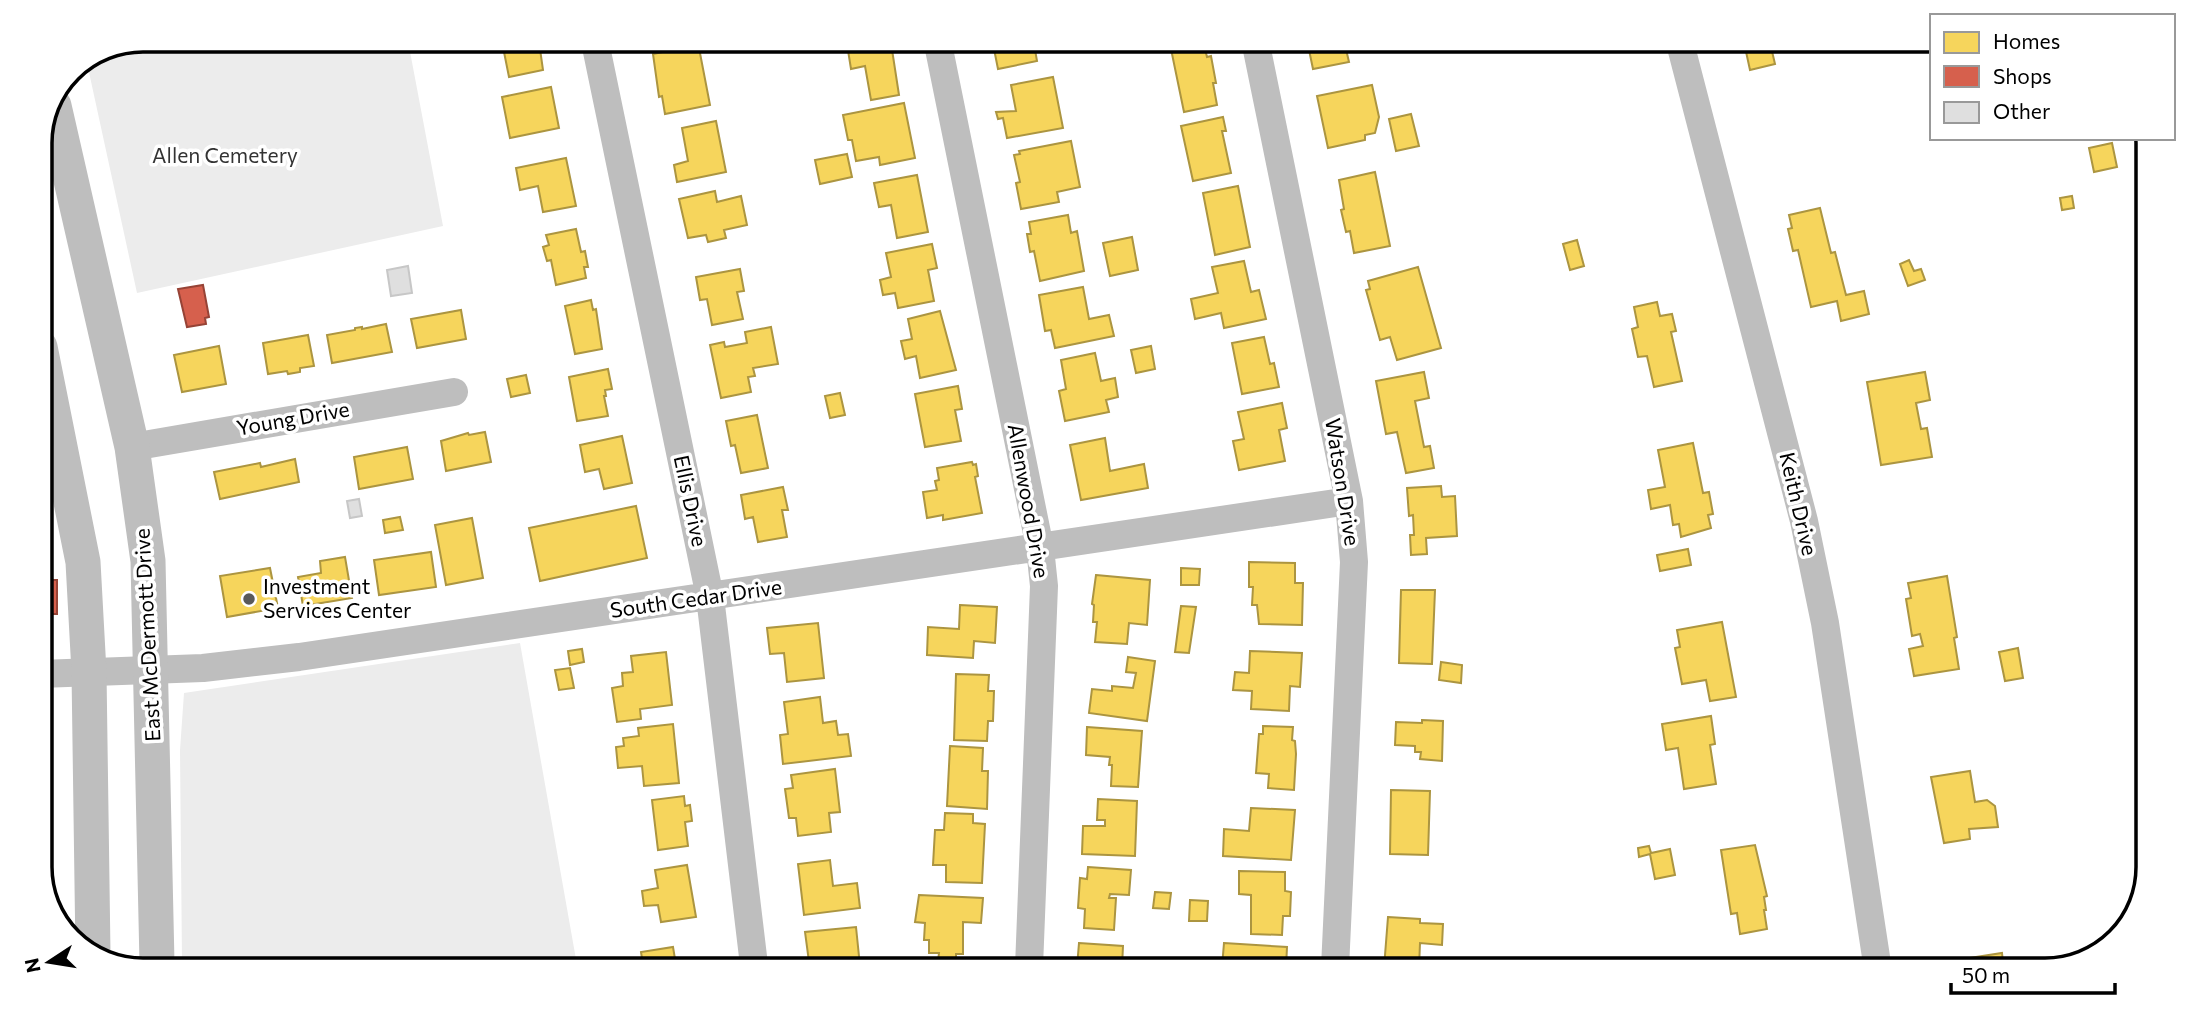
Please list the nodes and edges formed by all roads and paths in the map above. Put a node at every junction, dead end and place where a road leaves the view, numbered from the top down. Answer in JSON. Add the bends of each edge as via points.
{"nodes":[{"id":1,"x":597,"y":52,"type":"edge"},
{"id":2,"x":940,"y":52,"type":"edge"},
{"id":3,"x":1257,"y":52,"type":"edge"},
{"id":4,"x":1682,"y":52,"type":"edge"},
{"id":5,"x":57,"y":118,"type":"edge"},
{"id":6,"x":454,"y":392,"type":"dead end"},
{"id":7,"x":53,"y":412,"type":"edge"},
{"id":8,"x":132,"y":447,"type":"junction"},
{"id":9,"x":1349,"y":501,"type":"junction"},
{"id":10,"x":1040,"y":548,"type":"junction"},
{"id":11,"x":709,"y":597,"type":"junction"},
{"id":12,"x":151,"y":669,"type":"junction"},
{"id":13,"x":89,"y":672,"type":"junction"},
{"id":14,"x":53,"y":673,"type":"edge"},
{"id":15,"x":93,"y":943,"type":"edge"},
{"id":16,"x":157,"y":958,"type":"edge"},
{"id":17,"x":753,"y":958,"type":"edge"},
{"id":18,"x":1029,"y":958,"type":"edge"},
{"id":19,"x":1335,"y":958,"type":"edge"},
{"id":20,"x":1876,"y":958,"type":"edge"}],
"edges":[{"from":1,"to":11,"type":"street","name":"Ellis Drive"},
{"from":2,"to":10,"type":"street","name":"Allenwood Drive"},
{"from":3,"to":9,"type":"street","name":"Watson Drive"},
{"from":4,"to":20,"type":"street","name":"Keith Drive","via":[[1807,536],[1825,623]]},
{"from":5,"to":8,"type":"main road","name":"East McDermott Drive"},
{"from":6,"to":8,"type":"street","name":"Young Drive"},
{"from":7,"to":13,"type":"main road","via":[[83,562]]},
{"from":8,"to":12,"type":"main road","name":"East McDermott Drive","via":[[148,561]]},
{"from":9,"to":10,"type":"street","name":"South Cedar Drive"},
{"from":9,"to":19,"type":"street","name":"Watson Drive","via":[[1354,562]]},
{"from":10,"to":11,"type":"street","name":"South Cedar Drive"},
{"from":10,"to":18,"type":"street","name":"Allenwood Drive","via":[[1044,586]]},
{"from":11,"to":12,"type":"street","name":"South Cedar Drive","via":[[299,657]]},
{"from":11,"to":17,"type":"street","name":"Ellis Drive"},
{"from":12,"to":13,"type":"street","name":"South Cedar Drive"},
{"from":12,"to":16,"type":"main road","name":"East McDermott Drive"},
{"from":13,"to":14,"type":"street","name":"South Cedar Drive"},
{"from":13,"to":15,"type":"main road"}]}
